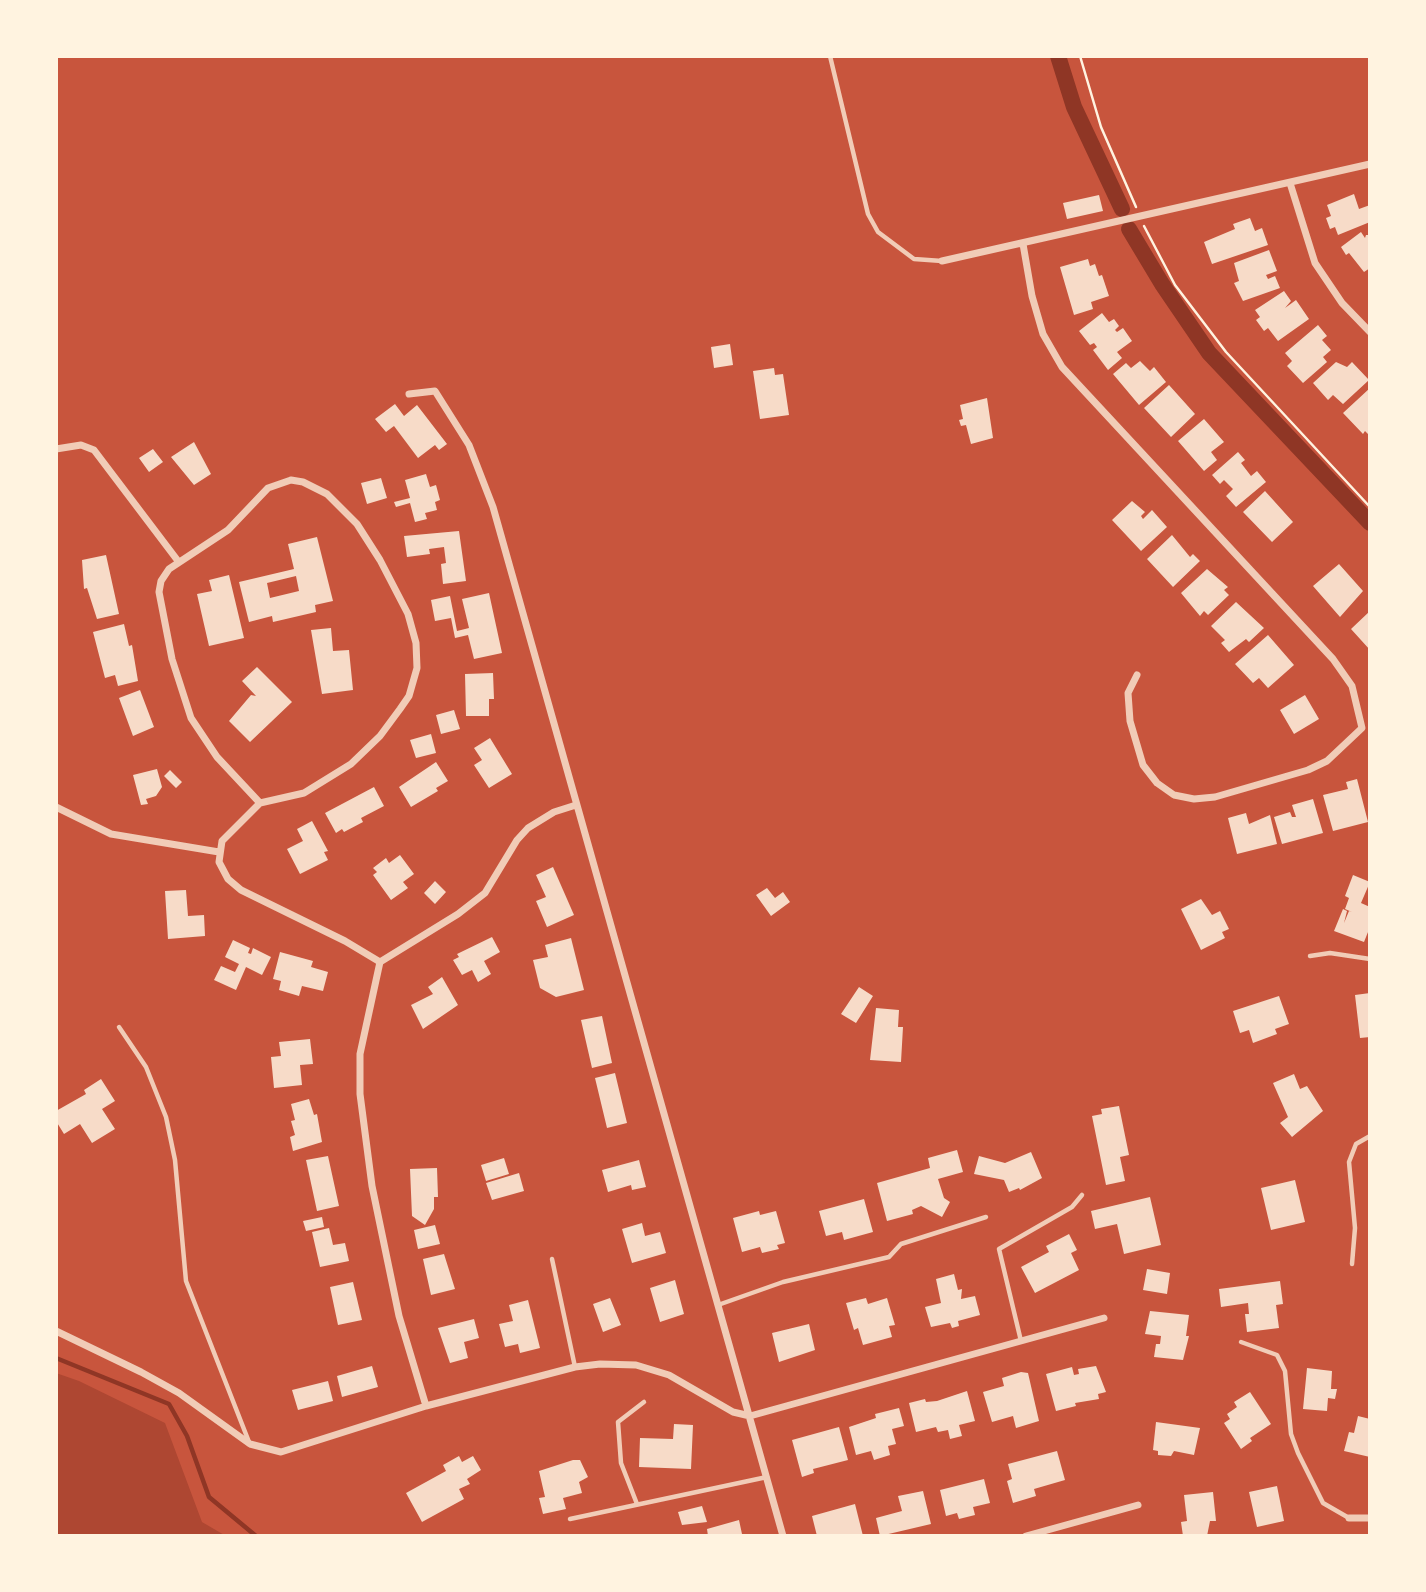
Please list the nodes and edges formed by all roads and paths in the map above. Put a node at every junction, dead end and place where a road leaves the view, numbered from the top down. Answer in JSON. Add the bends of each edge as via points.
{"nodes":[{"id":1,"x":830,"y":56,"type":"edge"},
{"id":2,"x":1080,"y":56,"type":"edge"},
{"id":3,"x":1370,"y":164,"type":"edge"},
{"id":4,"x":1290,"y":183,"type":"junction"},
{"id":5,"x":1140,"y":218,"type":"junction"},
{"id":6,"x":1023,"y":244,"type":"junction"},
{"id":7,"x":942,"y":261,"type":"joint"},
{"id":8,"x":1370,"y":332,"type":"edge"},
{"id":9,"x":410,"y":394,"type":"dead end"},
{"id":10,"x":56,"y":449,"type":"edge"},
{"id":11,"x":1370,"y":507,"type":"edge"},
{"id":12,"x":178,"y":561,"type":"junction"},
{"id":13,"x":1137,"y":675,"type":"dead end"},
{"id":14,"x":1366,"y":728,"type":"edge"},
{"id":15,"x":260,"y":803,"type":"junction"},
{"id":16,"x":576,"y":805,"type":"junction"},
{"id":17,"x":56,"y":807,"type":"edge"},
{"id":18,"x":219,"y":852,"type":"junction"},
{"id":19,"x":1310,"y":956,"type":"dead end"},
{"id":20,"x":1370,"y":959,"type":"edge"},
{"id":21,"x":380,"y":962,"type":"junction"},
{"id":22,"x":119,"y":1027,"type":"dead end"},
{"id":23,"x":1370,"y":1136,"type":"edge"},
{"id":24,"x":1082,"y":1195,"type":"dead end"},
{"id":25,"x":986,"y":1217,"type":"dead end"},
{"id":26,"x":552,"y":1259,"type":"dead end"},
{"id":27,"x":1352,"y":1264,"type":"dead end"},
{"id":28,"x":718,"y":1305,"type":"junction"},
{"id":29,"x":1104,"y":1318,"type":"dead end"},
{"id":30,"x":56,"y":1332,"type":"edge"},
{"id":31,"x":1021,"y":1341,"type":"junction"},
{"id":32,"x":1241,"y":1342,"type":"dead end"},
{"id":33,"x":575,"y":1367,"type":"junction"},
{"id":34,"x":644,"y":1402,"type":"dead end"},
{"id":35,"x":426,"y":1406,"type":"junction"},
{"id":36,"x":750,"y":1416,"type":"junction"},
{"id":37,"x":250,"y":1444,"type":"junction"},
{"id":38,"x":767,"y":1477,"type":"junction"},
{"id":39,"x":637,"y":1503,"type":"junction"},
{"id":40,"x":1138,"y":1506,"type":"dead end"},
{"id":41,"x":1349,"y":1518,"type":"joint"},
{"id":42,"x":1370,"y":1518,"type":"edge"},
{"id":43,"x":570,"y":1519,"type":"dead end"},
{"id":44,"x":783,"y":1536,"type":"edge"},
{"id":45,"x":1026,"y":1536,"type":"edge"}],
"edges":[{"from":1,"to":7,"type":"lane","via":[[868,214],[878,232],[914,259]]},
{"from":2,"to":5,"type":"path","via":[[1101,127]]},
{"from":3,"to":4,"type":"street"},
{"from":4,"to":5,"type":"street"},
{"from":4,"to":8,"type":"street","via":[[1315,262],[1342,303]]},
{"from":5,"to":6,"type":"street"},
{"from":5,"to":11,"type":"path","via":[[1160,261],[1212,335]]},
{"from":6,"to":7,"type":"street"},
{"from":6,"to":14,"type":"street","via":[[1043,334],[1062,367],[1333,659],[1352,686]]},
{"from":9,"to":16,"type":"street","via":[[435,391],[469,445],[493,507]]},
{"from":10,"to":12,"type":"street","via":[[81,445],[94,450]]},
{"from":12,"to":15,"type":"street","via":[[164,575],[159,592],[182,696],[205,742]]},
{"from":12,"to":15,"type":"street","via":[[228,530],[268,488],[291,480],[303,482],[327,494],[357,524],[411,625],[418,654],[415,680],[380,736],[351,764],[321,783],[295,796]]},
{"from":13,"to":14,"type":"street","via":[[1128,694],[1130,721],[1143,765],[1174,795],[1215,797],[1308,770],[1327,761]]},
{"from":15,"to":18,"type":"street","via":[[228,832]]},
{"from":16,"to":21,"type":"street","via":[[528,828],[485,893],[473,903]]},
{"from":16,"to":28,"type":"street"},
{"from":17,"to":18,"type":"street","via":[[111,834]]},
{"from":18,"to":21,"type":"street","via":[[223,870],[234,885]]},
{"from":19,"to":20,"type":"lane","via":[[1330,953]]},
{"from":21,"to":35,"type":"street","via":[[360,1054],[360,1094],[372,1186],[400,1316]]},
{"from":22,"to":37,"type":"lane","via":[[146,1067],[166,1117],[175,1160],[186,1281]]},
{"from":23,"to":27,"type":"lane","via":[[1356,1144],[1349,1162],[1355,1228]]},
{"from":24,"to":31,"type":"lane","via":[[1072,1207],[999,1250]]},
{"from":25,"to":28,"type":"lane","via":[[901,1244],[889,1257],[783,1282]]},
{"from":26,"to":33,"type":"lane"},
{"from":28,"to":36,"type":"street"},
{"from":29,"to":31,"type":"street"},
{"from":30,"to":37,"type":"street","via":[[169,1388]]},
{"from":31,"to":36,"type":"street"},
{"from":32,"to":41,"type":"lane","via":[[1277,1355],[1285,1371],[1291,1434],[1298,1454],[1323,1503]]},
{"from":33,"to":35,"type":"street"},
{"from":33,"to":36,"type":"street","via":[[643,1367]]},
{"from":34,"to":39,"type":"lane","via":[[618,1422],[621,1463]]},
{"from":35,"to":37,"type":"street","via":[[281,1452]]},
{"from":36,"to":38,"type":"street"},
{"from":38,"to":39,"type":"lane"},
{"from":38,"to":44,"type":"street"},
{"from":39,"to":43,"type":"lane"},
{"from":40,"to":45,"type":"street"},
{"from":41,"to":42,"type":"street"}]}
